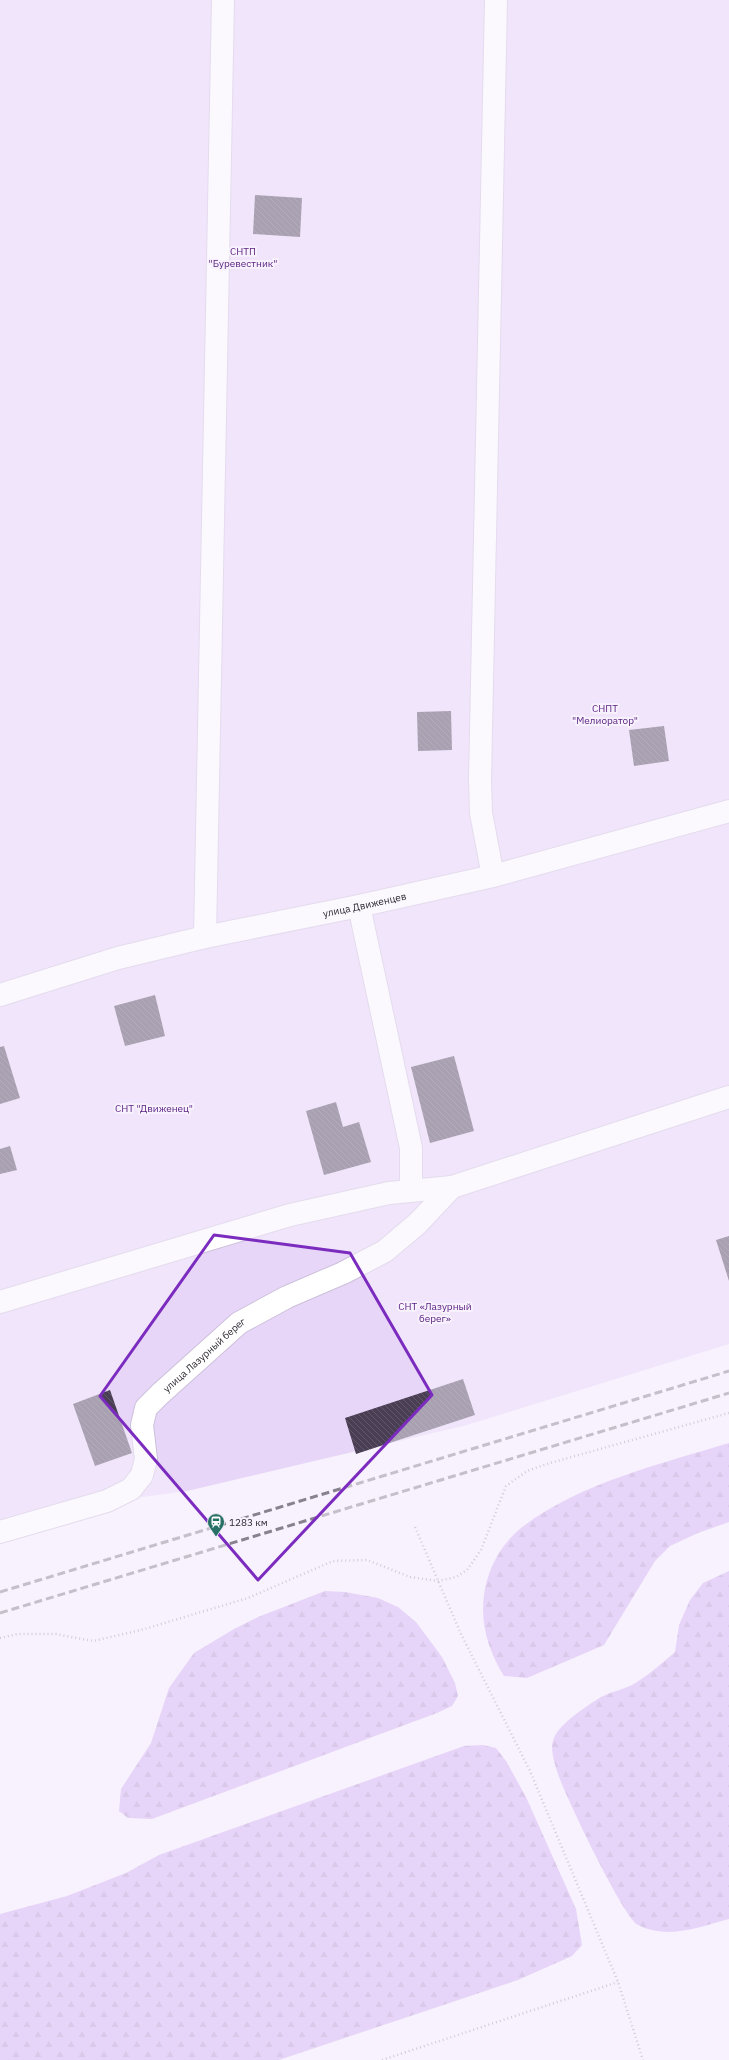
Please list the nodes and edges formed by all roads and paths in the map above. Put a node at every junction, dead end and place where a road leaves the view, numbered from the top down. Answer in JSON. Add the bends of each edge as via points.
{"nodes":[{"id":1,"x":223,"y":0,"type":"edge"},
{"id":2,"x":496,"y":0,"type":"edge"},
{"id":3,"x":729,"y":812,"type":"edge"},
{"id":4,"x":493,"y":876,"type":"junction"},
{"id":5,"x":359,"y":906,"type":"junction"},
{"id":6,"x":205,"y":937,"type":"junction"},
{"id":7,"x":0,"y":995,"type":"edge"},
{"id":8,"x":729,"y":1097,"type":"edge"},
{"id":9,"x":452,"y":1187,"type":"junction"},
{"id":10,"x":411,"y":1189,"type":"junction"},
{"id":11,"x":0,"y":1302,"type":"edge"},
{"id":12,"x":729,"y":1413,"type":"edge"},
{"id":13,"x":415,"y":1527,"type":"dead end"},
{"id":14,"x":0,"y":1532,"type":"edge"},
{"id":15,"x":438,"y":1581,"type":"junction"},
{"id":16,"x":0,"y":1638,"type":"edge"},
{"id":17,"x":618,"y":1982,"type":"junction"},
{"id":18,"x":382,"y":2060,"type":"edge"},
{"id":19,"x":643,"y":2060,"type":"edge"}],
"edges":[{"from":1,"to":6,"type":"street"},
{"from":2,"to":4,"type":"street","via":[[480,780],[481,813]]},
{"from":3,"to":4,"type":"street","name":"улица Движенцев"},
{"from":4,"to":5,"type":"street","name":"улица Движенцев"},
{"from":5,"to":6,"type":"street","name":"улица Движенцев"},
{"from":5,"to":10,"type":"street","via":[[411,1148]]},
{"from":6,"to":7,"type":"street","name":"улица Движенцев","via":[[118,958]]},
{"from":8,"to":9,"type":"street"},
{"from":9,"to":10,"type":"street"},
{"from":9,"to":14,"type":"street","name":"улица Лазурный берег","via":[[418,1223],[385,1251],[343,1273],[287,1297],[239,1323],[160,1394],[146,1408],[142,1425],[146,1459],[142,1475],[131,1489],[107,1501]]},
{"from":10,"to":11,"type":"street","via":[[342,1202],[290,1216]]},
{"from":12,"to":15,"type":"path","via":[[527,1471],[506,1486],[481,1550],[468,1570],[456,1577]]},
{"from":13,"to":15,"type":"path"},
{"from":15,"to":16,"type":"path","via":[[410,1577],[367,1560],[333,1561],[248,1598],[93,1642],[55,1634],[18,1634]]},
{"from":15,"to":17,"type":"path","via":[[461,1634],[530,1771]]},
{"from":17,"to":18,"type":"path"},
{"from":17,"to":19,"type":"path"}]}
